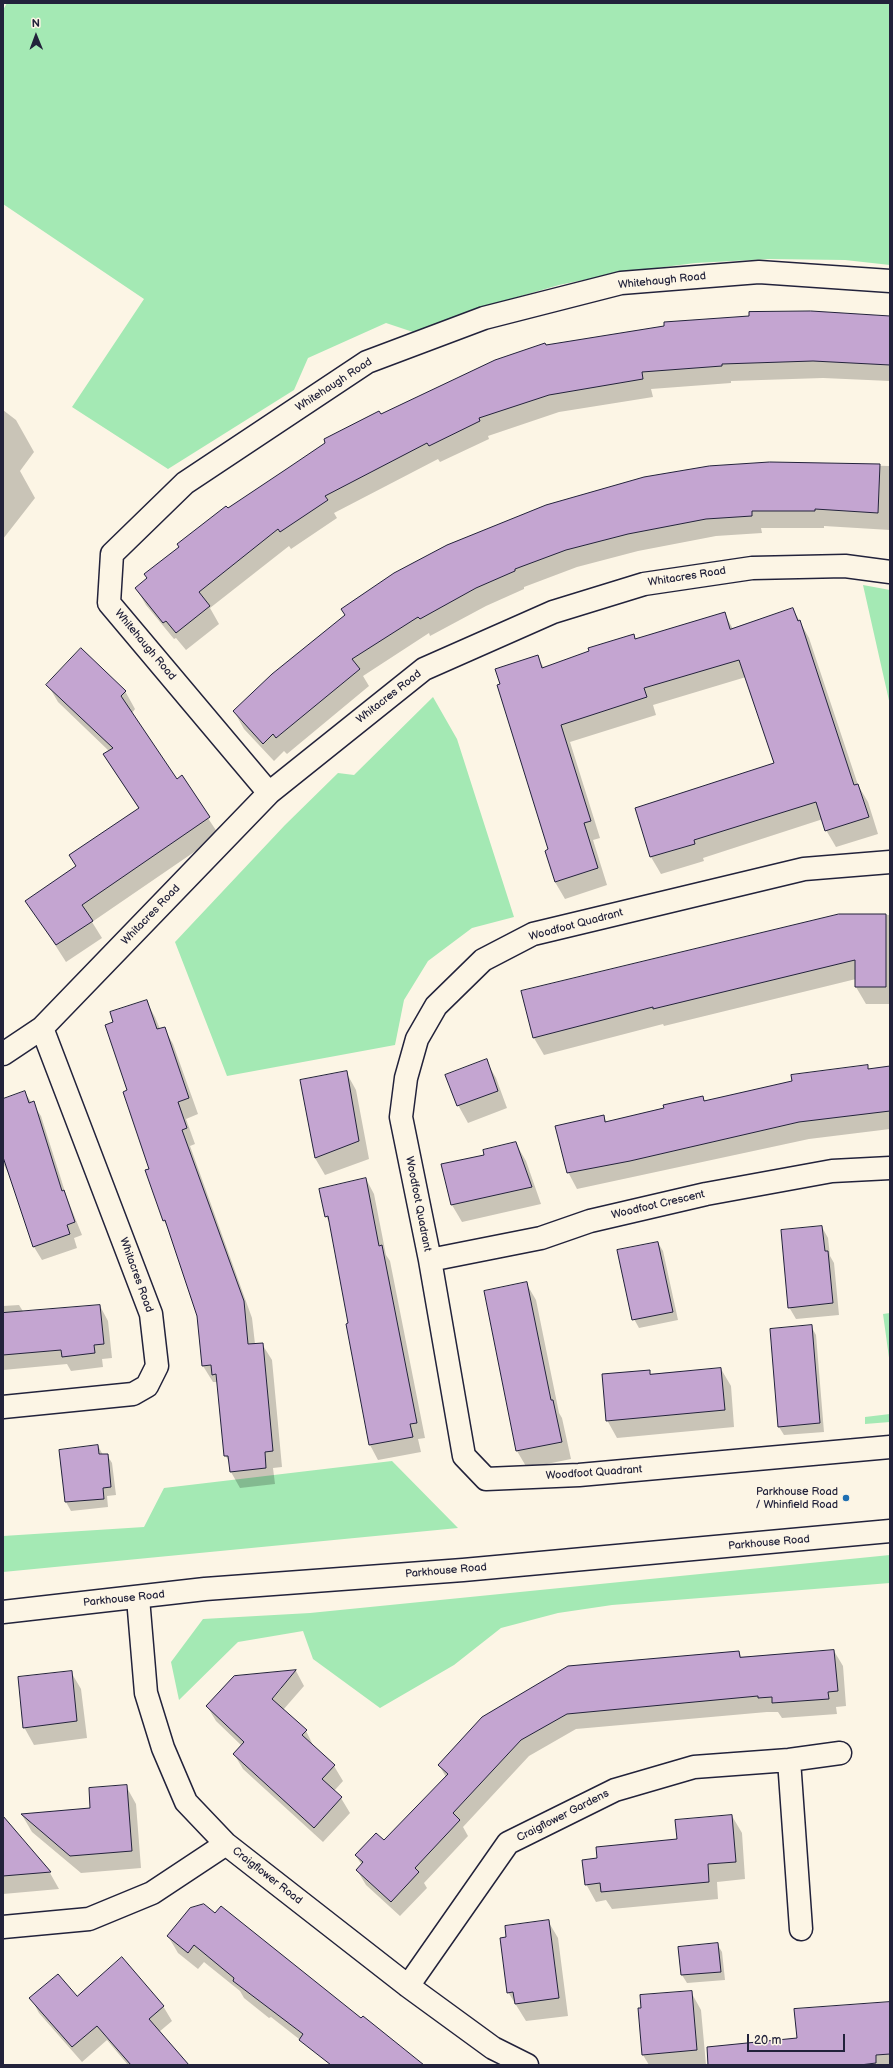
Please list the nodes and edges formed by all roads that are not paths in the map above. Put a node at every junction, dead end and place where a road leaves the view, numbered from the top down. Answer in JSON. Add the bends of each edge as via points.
{"nodes":[{"id":1,"x":890,"y":281,"type":"edge"},
{"id":2,"x":890,"y":572,"type":"edge"},
{"id":3,"x":269,"y":793,"type":"junction"},
{"id":4,"x":890,"y":862,"type":"edge"},
{"id":5,"x":42,"y":1028,"type":"junction"},
{"id":6,"x":3,"y":1054,"type":"edge"},
{"id":7,"x":890,"y":1168,"type":"edge"},
{"id":8,"x":430,"y":1260,"type":"junction"},
{"id":9,"x":3,"y":1407,"type":"edge"},
{"id":10,"x":890,"y":1447,"type":"edge"},
{"id":11,"x":890,"y":1531,"type":"edge"},
{"id":12,"x":138,"y":1598,"type":"junction"},
{"id":13,"x":3,"y":1612,"type":"edge"},
{"id":14,"x":840,"y":1753,"type":"dead end"},
{"id":15,"x":789,"y":1760,"type":"junction"},
{"id":16,"x":226,"y":1844,"type":"junction"},
{"id":17,"x":3,"y":1927,"type":"edge"},
{"id":18,"x":801,"y":1929,"type":"dead end"},
{"id":19,"x":408,"y":1986,"type":"junction"},
{"id":20,"x":527,"y":2065,"type":"edge"}],
"edges":[{"from":1,"to":3,"type":"street","name":"Whitehaugh Road","via":[[759,272],[621,283],[484,318],[367,362],[185,483],[112,554],[109,603]]},
{"from":2,"to":3,"type":"street","name":"Whitacres Road","via":[[845,566],[752,568],[644,584],[553,612],[424,669]]},
{"from":3,"to":5,"type":"street","name":"Whitacres Road"},
{"from":4,"to":8,"type":"street","name":"Woodfoot Quadrant","via":[[804,869],[696,894],[533,934],[484,960],[436,1006],[417,1039],[406,1078],[401,1117]]},
{"from":5,"to":6,"type":"street","name":"Whitacres Road"},
{"from":5,"to":9,"type":"street","name":"Whitacres Road","via":[[151,1314],[157,1366],[147,1386],[133,1394]]},
{"from":7,"to":8,"type":"street","name":"Woodfoot Crescent","via":[[832,1171],[706,1194],[590,1222],[541,1238]]},
{"from":8,"to":10,"type":"street","name":"Woodfoot Quadrant","via":[[464,1456],[486,1479],[579,1475]]},
{"from":11,"to":12,"type":"street","name":"Parkhouse Road","via":[[463,1570],[205,1589]]},
{"from":12,"to":13,"type":"street","name":"Parkhouse Road"},
{"from":12,"to":16,"type":"street","name":"Craigflower Road","via":[[146,1693],[163,1748],[186,1802]]},
{"from":14,"to":15,"type":"street","name":"Craigflower Gardens"},
{"from":15,"to":18,"type":"street"},
{"from":15,"to":19,"type":"street","name":"Craigflower Gardens","via":[[694,1767],[615,1790],[508,1843],[451,1928]]},
{"from":16,"to":17,"type":"street","via":[[152,1893],[89,1919]]},
{"from":16,"to":19,"type":"street","name":"Craigflower Road"},
{"from":19,"to":20,"type":"street","name":"Craigflower Road","via":[[493,2048]]}]}
